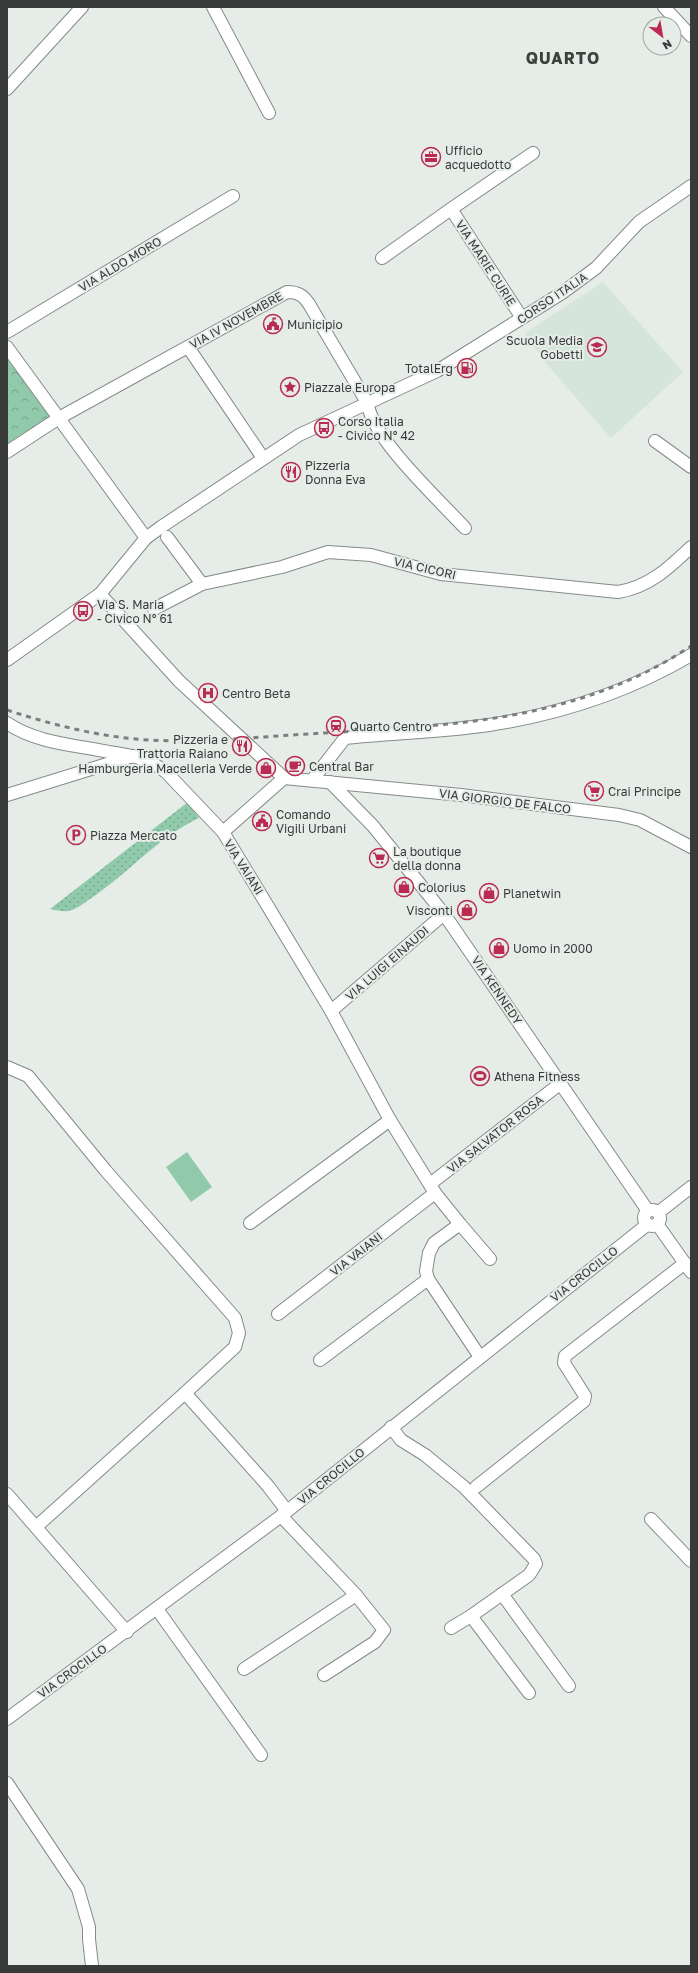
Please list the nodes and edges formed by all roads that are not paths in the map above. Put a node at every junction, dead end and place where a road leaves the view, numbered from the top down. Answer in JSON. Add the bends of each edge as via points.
{"nodes":[{"id":1,"x":82,"y":7,"type":"edge"},
{"id":2,"x":213,"y":7,"type":"edge"},
{"id":3,"x":664,"y":7,"type":"edge"},
{"id":4,"x":691,"y":36,"type":"edge"},
{"id":5,"x":7,"y":89,"type":"edge"},
{"id":6,"x":269,"y":113,"type":"dead end"},
{"id":7,"x":533,"y":153,"type":"dead end"},
{"id":8,"x":691,"y":186,"type":"edge"},
{"id":9,"x":233,"y":196,"type":"dead end"},
{"id":10,"x":451,"y":208,"type":"junction"},
{"id":11,"x":382,"y":258,"type":"dead end"},
{"id":12,"x":522,"y":318,"type":"junction"},
{"id":13,"x":7,"y":332,"type":"edge"},
{"id":14,"x":7,"y":347,"type":"edge"},
{"id":15,"x":188,"y":347,"type":"junction"},
{"id":16,"x":368,"y":404,"type":"junction"},
{"id":17,"x":59,"y":418,"type":"junction"},
{"id":18,"x":655,"y":441,"type":"dead end"},
{"id":19,"x":7,"y":452,"type":"edge"},
{"id":20,"x":263,"y":458,"type":"junction"},
{"id":21,"x":691,"y":467,"type":"edge"},
{"id":22,"x":465,"y":528,"type":"dead end"},
{"id":23,"x":167,"y":537,"type":"dead end"},
{"id":24,"x":146,"y":538,"type":"junction"},
{"id":25,"x":691,"y":547,"type":"edge"},
{"id":26,"x":202,"y":584,"type":"junction"},
{"id":27,"x":100,"y":594,"type":"junction"},
{"id":28,"x":154,"y":609,"type":"dead end"},
{"id":29,"x":691,"y":654,"type":"edge"},
{"id":30,"x":7,"y":660,"type":"edge"},
{"id":31,"x":7,"y":723,"type":"edge"},
{"id":32,"x":134,"y":756,"type":"junction"},
{"id":33,"x":284,"y":778,"type":"junction"},
{"id":34,"x":312,"y":779,"type":"junction"},
{"id":35,"x":330,"y":782,"type":"junction"},
{"id":36,"x":7,"y":795,"type":"edge"},
{"id":37,"x":223,"y":832,"type":"junction"},
{"id":38,"x":691,"y":848,"type":"edge"},
{"id":39,"x":444,"y":914,"type":"junction"},
{"id":40,"x":331,"y":1011,"type":"junction"},
{"id":41,"x":7,"y":1066,"type":"edge"},
{"id":42,"x":561,"y":1083,"type":"junction"},
{"id":43,"x":390,"y":1120,"type":"junction"},
{"id":44,"x":691,"y":1187,"type":"edge"},
{"id":45,"x":432,"y":1189,"type":"junction"},
{"id":46,"x":653,"y":1218,"type":"junction"},
{"id":47,"x":250,"y":1223,"type":"dead end"},
{"id":48,"x":460,"y":1224,"type":"junction"},
{"id":49,"x":490,"y":1259,"type":"dead end"},
{"id":50,"x":688,"y":1268,"type":"edge"},
{"id":51,"x":428,"y":1279,"type":"junction"},
{"id":52,"x":278,"y":1314,"type":"dead end"},
{"id":53,"x":480,"y":1357,"type":"junction"},
{"id":54,"x":320,"y":1360,"type":"dead end"},
{"id":55,"x":186,"y":1393,"type":"junction"},
{"id":56,"x":391,"y":1428,"type":"junction"},
{"id":57,"x":476,"y":1487,"type":"dead end"},
{"id":58,"x":7,"y":1494,"type":"edge"},
{"id":59,"x":284,"y":1514,"type":"junction"},
{"id":60,"x":651,"y":1519,"type":"dead end"},
{"id":61,"x":36,"y":1527,"type":"junction"},
{"id":62,"x":691,"y":1561,"type":"edge"},
{"id":63,"x":502,"y":1594,"type":"junction"},
{"id":64,"x":356,"y":1595,"type":"junction"},
{"id":65,"x":157,"y":1609,"type":"junction"},
{"id":66,"x":471,"y":1616,"type":"junction"},
{"id":67,"x":451,"y":1628,"type":"dead end"},
{"id":68,"x":127,"y":1632,"type":"junction"},
{"id":69,"x":244,"y":1669,"type":"dead end"},
{"id":70,"x":324,"y":1675,"type":"dead end"},
{"id":71,"x":569,"y":1686,"type":"dead end"},
{"id":72,"x":529,"y":1693,"type":"dead end"},
{"id":73,"x":7,"y":1719,"type":"edge"},
{"id":74,"x":261,"y":1755,"type":"dead end"},
{"id":75,"x":7,"y":1783,"type":"edge"},
{"id":76,"x":92,"y":1966,"type":"edge"}],
"edges":[{"from":1,"to":5,"type":"street"},
{"from":2,"to":6,"type":"street"},
{"from":3,"to":4,"type":"street"},
{"from":7,"to":10,"type":"street"},
{"from":8,"to":12,"type":"street","name":"CORSO ITALIA","via":[[639,222],[596,268]]},
{"from":9,"to":13,"type":"street","name":"VIA ALDO MORO"},
{"from":10,"to":11,"type":"street"},
{"from":10,"to":12,"type":"street","name":"VIA MARIE CURIE"},
{"from":12,"to":16,"type":"street","name":"CORSO ITALIA","via":[[437,371]]},
{"from":14,"to":17,"type":"street"},
{"from":15,"to":16,"type":"street","name":"VIA IV NOVEMBRE","via":[[287,292],[296,292],[309,304]]},
{"from":15,"to":17,"type":"street","name":"VIA IV NOVEMBRE"},
{"from":15,"to":20,"type":"street"},
{"from":16,"to":20,"type":"street","name":"CORSO ITALIA","via":[[310,430]]},
{"from":16,"to":22,"type":"street","name":"VIA IV NOVEMBRE","via":[[369,412],[390,448]]},
{"from":17,"to":19,"type":"street","name":"VIA IV NOVEMBRE"},
{"from":17,"to":24,"type":"street"},
{"from":18,"to":21,"type":"street"},
{"from":20,"to":24,"type":"street","name":"CORSO ITALIA"},
{"from":23,"to":26,"type":"street"},
{"from":24,"to":27,"type":"street","name":"CORSO ITALIA"},
{"from":25,"to":26,"type":"street","name":"VIA CICORI","via":[[661,574],[633,590],[618,592],[441,574],[371,556],[341,552],[328,552],[282,567]]},
{"from":26,"to":28,"type":"street","name":"VIA CICORI"},
{"from":27,"to":30,"type":"street","name":"CORSO ITALIA"},
{"from":27,"to":33,"type":"street","via":[[179,681]]},
{"from":29,"to":34,"type":"street","via":[[641,681],[604,696],[536,716],[455,729],[345,738]]},
{"from":31,"to":32,"type":"street","name":"VIA VAIANI","via":[[19,731],[42,739]]},
{"from":32,"to":36,"type":"street"},
{"from":32,"to":37,"type":"street","name":"VIA VAIANI","via":[[146,759],[166,772]]},
{"from":33,"to":34,"type":"street","name":"VIA GIORGIO DE FALCO"},
{"from":33,"to":37,"type":"street"},
{"from":34,"to":35,"type":"street","name":"VIA GIORGIO DE FALCO"},
{"from":35,"to":38,"type":"street","name":"VIA GIORGIO DE FALCO","via":[[619,815],[640,820]]},
{"from":35,"to":39,"type":"street","name":"VIA KENNEDY","via":[[373,826]]},
{"from":37,"to":40,"type":"street","name":"VIA VAIANI"},
{"from":39,"to":40,"type":"street","name":"VIA LUIGI EINAUDI"},
{"from":39,"to":42,"type":"street","name":"VIA KENNEDY"},
{"from":40,"to":43,"type":"street","name":"VIA VAIANI"},
{"from":41,"to":55,"type":"street","via":[[28,1076],[106,1171],[234,1318],[239,1333],[235,1347]]},
{"from":42,"to":45,"type":"street","name":"VIA SALVATOR ROSA"},
{"from":42,"to":46,"type":"street","name":"VIA KENNEDY"},
{"from":43,"to":45,"type":"street","name":"VIA VAIANI"},
{"from":43,"to":47,"type":"street"},
{"from":44,"to":46,"type":"street","name":"VIA CROCILLO"},
{"from":45,"to":48,"type":"street","name":"VIA VAIANI"},
{"from":45,"to":52,"type":"street","name":"VIA VAIANI"},
{"from":46,"to":50,"type":"street","name":"VIA KENNEDY"},
{"from":46,"to":53,"type":"street","name":"VIA CROCILLO"},
{"from":48,"to":49,"type":"street","name":"VIA VAIANI"},
{"from":48,"to":51,"type":"street","via":[[432,1246],[426,1263]]},
{"from":50,"to":57,"type":"street","via":[[565,1356],[564,1363],[585,1396],[584,1401]]},
{"from":51,"to":53,"type":"street"},
{"from":51,"to":54,"type":"street"},
{"from":53,"to":56,"type":"street","name":"VIA CROCILLO"},
{"from":55,"to":59,"type":"street","via":[[268,1486]]},
{"from":55,"to":61,"type":"street"},
{"from":56,"to":59,"type":"street","name":"VIA CROCILLO"},
{"from":56,"to":63,"type":"street","via":[[401,1440],[425,1455],[464,1488],[534,1559],[536,1564],[529,1575]]},
{"from":58,"to":61,"type":"street"},
{"from":59,"to":64,"type":"street"},
{"from":59,"to":65,"type":"street","name":"VIA CROCILLO"},
{"from":60,"to":62,"type":"street"},
{"from":61,"to":68,"type":"street"},
{"from":63,"to":66,"type":"street"},
{"from":63,"to":71,"type":"street"},
{"from":64,"to":69,"type":"street"},
{"from":64,"to":70,"type":"street","via":[[382,1626],[383,1633],[374,1642]]},
{"from":65,"to":68,"type":"street","name":"VIA CROCILLO"},
{"from":65,"to":74,"type":"street"},
{"from":66,"to":67,"type":"street"},
{"from":66,"to":72,"type":"street"},
{"from":68,"to":73,"type":"street","name":"VIA CROCILLO"},
{"from":75,"to":76,"type":"street","via":[[78,1890],[89,1927]]}]}
